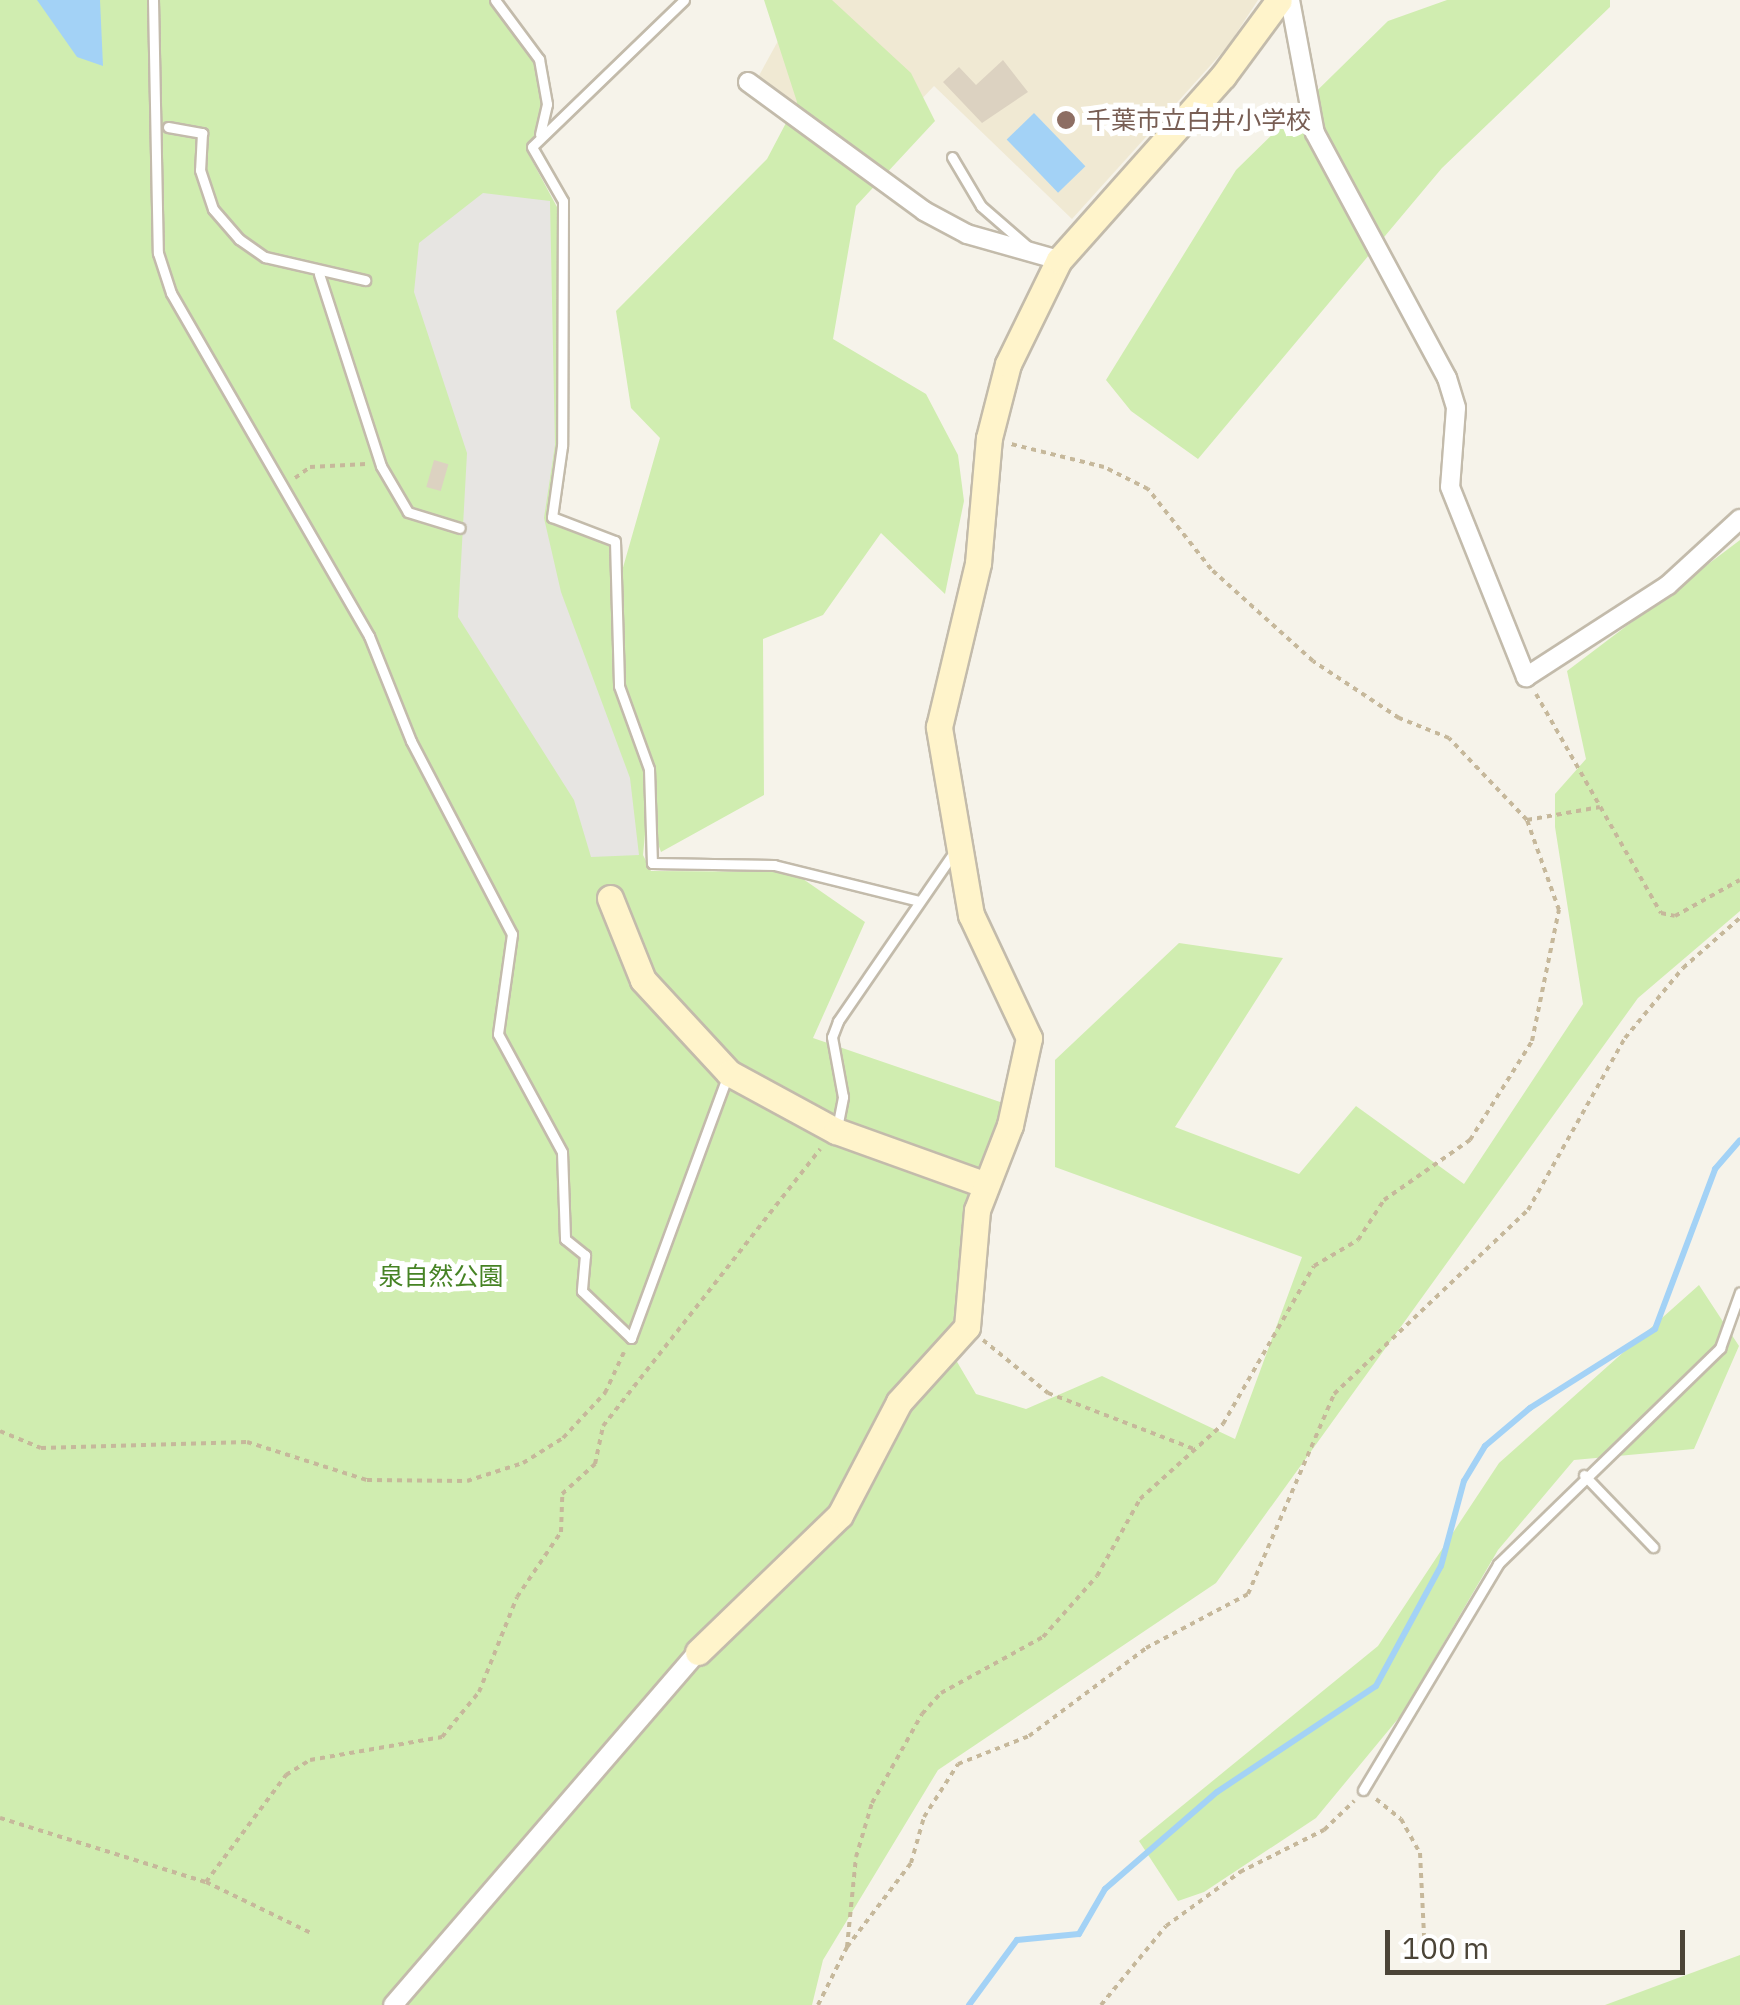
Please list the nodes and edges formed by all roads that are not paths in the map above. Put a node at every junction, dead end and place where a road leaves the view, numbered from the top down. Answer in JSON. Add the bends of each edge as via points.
{"nodes":[{"id":1,"x":153,"y":0,"type":"edge"},
{"id":2,"x":495,"y":0,"type":"edge"},
{"id":3,"x":684,"y":0,"type":"edge"},
{"id":4,"x":1279,"y":0,"type":"edge"},
{"id":5,"x":1290,"y":0,"type":"edge"},
{"id":6,"x":748,"y":82,"type":"dead end"},
{"id":7,"x":168,"y":127,"type":"dead end"},
{"id":8,"x":540,"y":134,"type":"junction"},
{"id":9,"x":952,"y":158,"type":"dead end"},
{"id":10,"x":1047,"y":256,"type":"junction"},
{"id":11,"x":319,"y":274,"type":"junction"},
{"id":12,"x":364,"y":280,"type":"dead end"},
{"id":13,"x":1740,"y":519,"type":"edge"},
{"id":14,"x":460,"y":528,"type":"dead end"},
{"id":15,"x":959,"y":844,"type":"junction"},
{"id":16,"x":610,"y":898,"type":"dead end"},
{"id":17,"x":920,"y":901,"type":"junction"},
{"id":18,"x":729,"y":1073,"type":"junction"},
{"id":19,"x":836,"y":1130,"type":"junction"},
{"id":20,"x":983,"y":1184,"type":"junction"},
{"id":21,"x":1740,"y":1292,"type":"edge"},
{"id":22,"x":1584,"y":1475,"type":"junction"},
{"id":23,"x":1653,"y":1547,"type":"dead end"},
{"id":24,"x":698,"y":1652,"type":"joint"},
{"id":25,"x":1363,"y":1790,"type":"road end"},
{"id":26,"x":393,"y":2005,"type":"edge"}],
"edges":[{"from":1,"to":18,"type":"lane","via":[[158,252],[171,293],[369,636],[410,740],[512,934],[498,1034],[509,1062],[531,1082],[562,1152],[564,1239],[585,1255],[582,1291],[631,1338]]},
{"from":2,"to":8,"type":"lane","via":[[539,59],[547,104]]},
{"from":3,"to":8,"type":"lane"},
{"from":4,"to":10,"type":"street","via":[[1223,76]]},
{"from":5,"to":13,"type":"street","via":[[1314,133],[1447,378],[1456,408],[1450,487],[1526,677],[1668,584]]},
{"from":6,"to":10,"type":"street","via":[[924,211],[967,234]]},
{"from":7,"to":11,"type":"lane","via":[[202,133],[200,170],[213,209],[238,240]]},
{"from":8,"to":17,"type":"lane","via":[[533,156],[563,202],[562,446],[552,517],[615,541],[619,686],[649,769],[647,857],[659,867],[818,872]]},
{"from":9,"to":10,"type":"lane","via":[[981,206]]},
{"from":10,"to":15,"type":"street","via":[[989,438],[978,563],[940,699]]},
{"from":11,"to":12,"type":"lane"},
{"from":11,"to":14,"type":"lane","via":[[381,466],[408,512]]},
{"from":15,"to":17,"type":"lane"},
{"from":15,"to":20,"type":"street","via":[[971,914],[1029,1038],[1010,1125]]},
{"from":16,"to":18,"type":"street","via":[[644,980]]},
{"from":17,"to":19,"type":"lane","via":[[832,1037],[843,1097]]},
{"from":18,"to":19,"type":"street"},
{"from":19,"to":20,"type":"street"},
{"from":20,"to":24,"type":"street","via":[[967,1327],[899,1402],[840,1515]]},
{"from":21,"to":22,"type":"lane","via":[[1720,1348]]},
{"from":22,"to":23,"type":"lane"},
{"from":22,"to":25,"type":"lane","via":[[1498,1564]]},
{"from":24,"to":26,"type":"street"}]}
